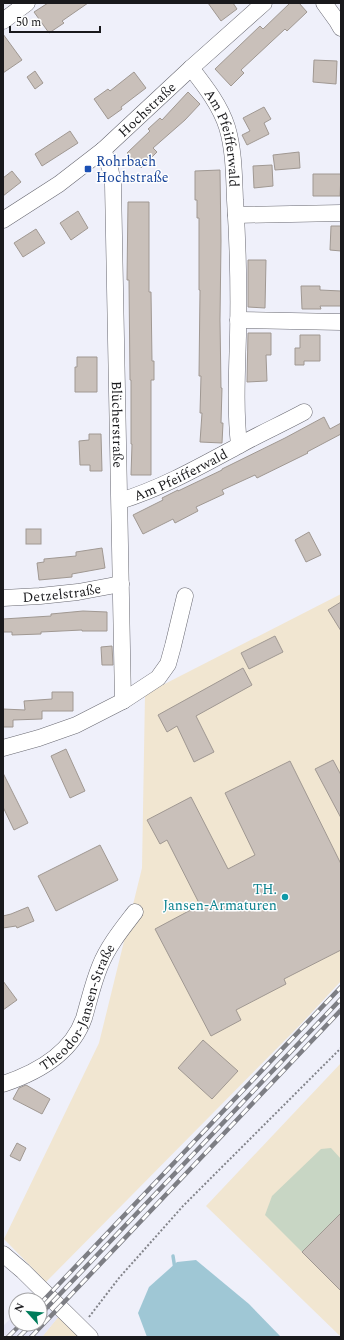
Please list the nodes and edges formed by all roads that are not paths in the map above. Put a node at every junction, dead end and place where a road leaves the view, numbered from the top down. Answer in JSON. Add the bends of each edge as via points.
{"nodes":[{"id":1,"x":27,"y":3,"type":"edge"},
{"id":2,"x":264,"y":3,"type":"edge"},
{"id":3,"x":324,"y":3,"type":"edge"},
{"id":4,"x":3,"y":21,"type":"edge"},
{"id":5,"x":341,"y":28,"type":"edge"},
{"id":6,"x":191,"y":68,"type":"junction"},
{"id":7,"x":103,"y":150,"type":"junction"},
{"id":8,"x":341,"y":213,"type":"edge"},
{"id":9,"x":236,"y":215,"type":"junction"},
{"id":10,"x":3,"y":220,"type":"edge"},
{"id":11,"x":238,"y":320,"type":"junction"},
{"id":12,"x":341,"y":322,"type":"edge"},
{"id":13,"x":304,"y":412,"type":"dead end"},
{"id":14,"x":239,"y":445,"type":"junction"},
{"id":15,"x":120,"y":501,"type":"junction"},
{"id":16,"x":121,"y":584,"type":"junction"},
{"id":17,"x":185,"y":596,"type":"dead end"},
{"id":18,"x":3,"y":598,"type":"edge"},
{"id":19,"x":123,"y":700,"type":"junction"},
{"id":20,"x":3,"y":748,"type":"edge"},
{"id":21,"x":135,"y":912,"type":"dead end"},
{"id":22,"x":3,"y":1084,"type":"edge"},
{"id":23,"x":3,"y":1254,"type":"edge"},
{"id":24,"x":85,"y":1332,"type":"edge"}],
"edges":[{"from":1,"to":4,"type":"street"},
{"from":2,"to":6,"type":"street","name":"Hochstraße"},
{"from":3,"to":5,"type":"street"},
{"from":6,"to":7,"type":"street","name":"Hochstraße"},
{"from":6,"to":9,"type":"street","name":"Am Pfeifferwald","via":[[208,90],[227,127],[231,145]]},
{"from":7,"to":10,"type":"street","name":"Hochstraße","via":[[59,184]]},
{"from":7,"to":15,"type":"street","name":"Blücherstraße","via":[[113,184]]},
{"from":8,"to":9,"type":"street"},
{"from":9,"to":11,"type":"street","name":"Am Pfeifferwald"},
{"from":11,"to":12,"type":"street"},
{"from":11,"to":14,"type":"street","name":"Am Pfeifferwald"},
{"from":13,"to":14,"type":"street","name":"Am Pfeifferwald"},
{"from":14,"to":15,"type":"street","name":"Am Pfeifferwald","via":[[184,475]]},
{"from":15,"to":16,"type":"street","name":"Blücherstraße"},
{"from":16,"to":18,"type":"street","name":"Detzelstraße","via":[[78,592]]},
{"from":16,"to":19,"type":"street","name":"Blücherstraße"},
{"from":17,"to":19,"type":"street","via":[[168,664],[158,678]]},
{"from":19,"to":20,"type":"street","via":[[76,726]]},
{"from":21,"to":22,"type":"street","name":"Theodor-Jansen-Straße","via":[[110,944],[100,965],[83,1020],[65,1049],[23,1077]]},
{"from":23,"to":24,"type":"street"}]}
